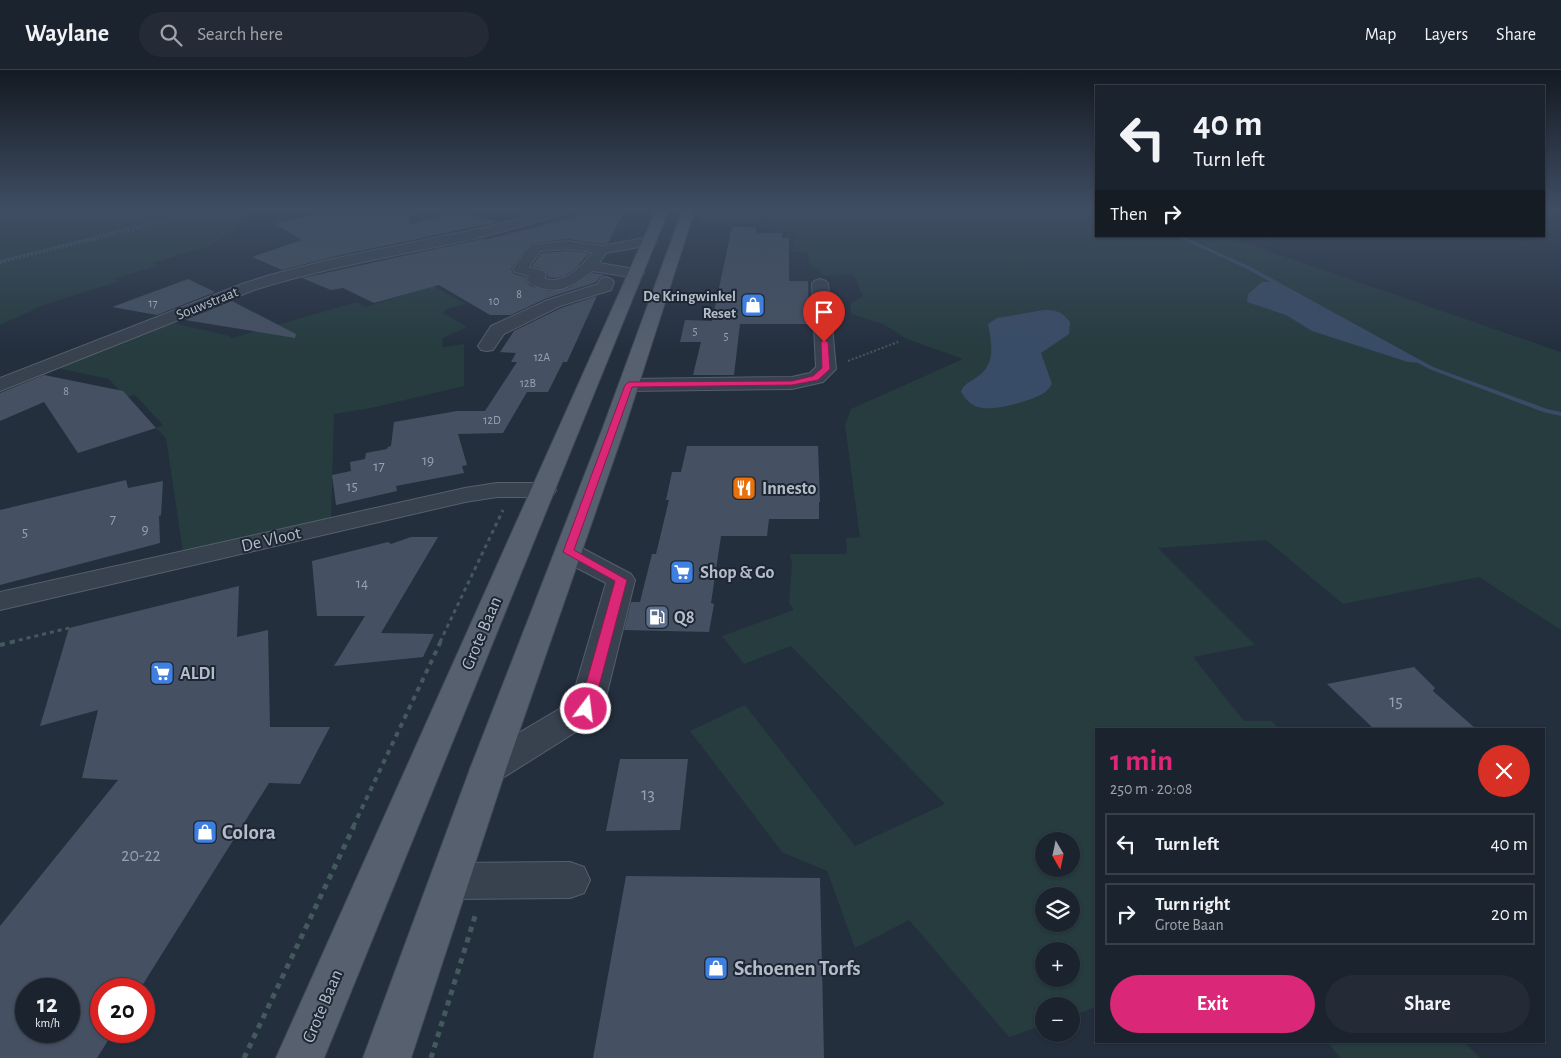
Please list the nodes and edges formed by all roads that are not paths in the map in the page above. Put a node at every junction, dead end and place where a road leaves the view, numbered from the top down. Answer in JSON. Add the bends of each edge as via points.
{"nodes":[{"id":1,"x":372,"y":255,"type":"edge"},
{"id":2,"x":530,"y":255,"type":"edge"},
{"id":3,"x":597,"y":255,"type":"edge"},
{"id":4,"x":644,"y":255,"type":"edge"},
{"id":5,"x":673,"y":255,"type":"edge"},
{"id":6,"x":590,"y":266,"type":"junction"},
{"id":7,"x":634,"y":276,"type":"junction"},
{"id":8,"x":820,"y":284,"type":"dead end"},
{"id":9,"x":487,"y":346,"type":"dead end"},
{"id":10,"x":0,"y":385,"type":"edge"},
{"id":11,"x":629,"y":385,"type":"junction"},
{"id":12,"x":529,"y":490,"type":"junction"},
{"id":13,"x":568,"y":552,"type":"junction"},
{"id":14,"x":0,"y":601,"type":"edge"},
{"id":15,"x":488,"y":769,"type":"junction"},
{"id":16,"x":570,"y":880,"type":"dead end"},
{"id":17,"x":449,"y":881,"type":"junction"},
{"id":18,"x":300,"y":1058,"type":"edge"},
{"id":19,"x":387,"y":1058,"type":"edge"}],
"edges":[{"from":1,"to":10,"type":"street","name":"Souwstraat","via":[[284,275],[248,287]]},
{"from":2,"to":6,"type":"street","via":[[520,269],[538,274],[535,280],[548,287],[561,286]]},
{"from":3,"to":6,"type":"street"},
{"from":4,"to":7,"type":"main road","name":"Grote Baan"},
{"from":5,"to":11,"type":"main road"},
{"from":6,"to":7,"type":"street"},
{"from":7,"to":9,"type":"street","via":[[599,284],[605,287],[554,303],[497,330]]},
{"from":7,"to":12,"type":"main road","name":"Grote Baan"},
{"from":8,"to":11,"type":"street","via":[[826,369],[816,378],[792,383]]},
{"from":11,"to":13,"type":"main road"},
{"from":12,"to":14,"type":"street","name":"De Vloot","via":[[465,495]]},
{"from":12,"to":18,"type":"main road","name":"Grote Baan"},
{"from":13,"to":15,"type":"main road"},
{"from":13,"to":15,"type":"street","via":[[621,580],[586,709]]},
{"from":15,"to":17,"type":"main road"},
{"from":16,"to":17,"type":"street"},
{"from":17,"to":19,"type":"main road"}]}
